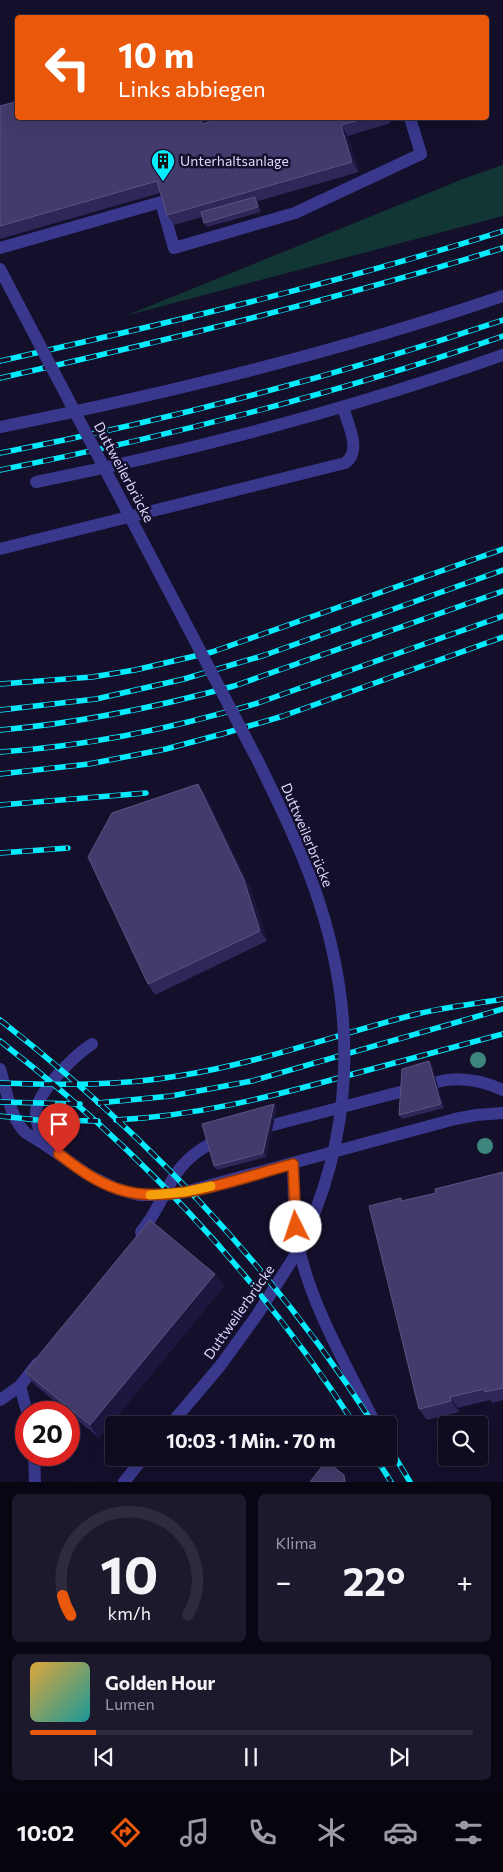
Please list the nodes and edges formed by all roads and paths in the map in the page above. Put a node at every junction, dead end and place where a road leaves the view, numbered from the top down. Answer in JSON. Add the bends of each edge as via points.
{"nodes":[{"id":1,"x":411,"y":120,"type":"edge"},
{"id":2,"x":0,"y":248,"type":"edge"},
{"id":3,"x":0,"y":269,"type":"edge"},
{"id":4,"x":503,"y":296,"type":"edge"},
{"id":5,"x":503,"y":355,"type":"edge"},
{"id":6,"x":343,"y":407,"type":"junction"},
{"id":7,"x":0,"y":427,"type":"edge"},
{"id":8,"x":36,"y":482,"type":"dead end"},
{"id":9,"x":0,"y":549,"type":"edge"},
{"id":10,"x":92,"y":1044,"type":"dead end"},
{"id":11,"x":0,"y":1068,"type":"edge"},
{"id":12,"x":436,"y":1082,"type":"edge"},
{"id":13,"x":503,"y":1090,"type":"edge"},
{"id":14,"x":404,"y":1091,"type":"edge"},
{"id":15,"x":503,"y":1113,"type":"edge"},
{"id":16,"x":273,"y":1125,"type":"edge"},
{"id":17,"x":210,"y":1144,"type":"edge"},
{"id":18,"x":47,"y":1146,"type":"junction"},
{"id":19,"x":293,"y":1164,"type":"junction"},
{"id":20,"x":164,"y":1195,"type":"junction"},
{"id":21,"x":134,"y":1242,"type":"edge"},
{"id":22,"x":44,"y":1356,"type":"edge"},
{"id":23,"x":20,"y":1386,"type":"junction"},
{"id":24,"x":0,"y":1400,"type":"edge"},
{"id":25,"x":24,"y":1401,"type":"edge"},
{"id":26,"x":178,"y":1416,"type":"edge"},
{"id":27,"x":372,"y":1416,"type":"edge"},
{"id":28,"x":35,"y":1466,"type":"edge"},
{"id":29,"x":136,"y":1466,"type":"edge"},
{"id":30,"x":36,"y":1482,"type":"edge"},
{"id":31,"x":125,"y":1482,"type":"edge"}],
"edges":[{"from":1,"to":2,"type":"street","via":[[420,154],[295,213],[174,248],[161,202]]},
{"from":3,"to":26,"type":"street","name":"Duttweilerbrücke","bridge":true,"via":[[291,828],[317,896],[340,991],[345,1043],[344,1098],[336,1144],[316,1211],[296,1254],[257,1315]]},
{"from":4,"to":7,"type":"street","via":[[384,334],[235,375]]},
{"from":5,"to":6,"type":"street"},
{"from":6,"to":8,"type":"street","via":[[162,454]]},
{"from":6,"to":9,"type":"street","via":[[354,449],[352,457],[345,463]]},
{"from":10,"to":18,"type":"street","via":[[58,1075],[39,1101],[36,1115]]},
{"from":11,"to":18,"type":"street","via":[[14,1118],[30,1136]]},
{"from":12,"to":13,"type":"street","via":[[449,1078],[476,1080]]},
{"from":14,"to":16,"type":"street"},
{"from":15,"to":19,"type":"street","via":[[455,1119]]},
{"from":17,"to":20,"type":"street","via":[[183,1163]]},
{"from":18,"to":20,"type":"street","via":[[87,1174],[117,1189],[139,1195]]},
{"from":19,"to":20,"type":"street"},
{"from":19,"to":27,"type":"street","via":[[297,1240],[314,1297]]},
{"from":20,"to":21,"type":"street"},
{"from":22,"to":23,"type":"street"},
{"from":23,"to":24,"type":"street"},
{"from":23,"to":25,"type":"street"},
{"from":28,"to":30,"type":"street"},
{"from":29,"to":31,"type":"street"}]}
